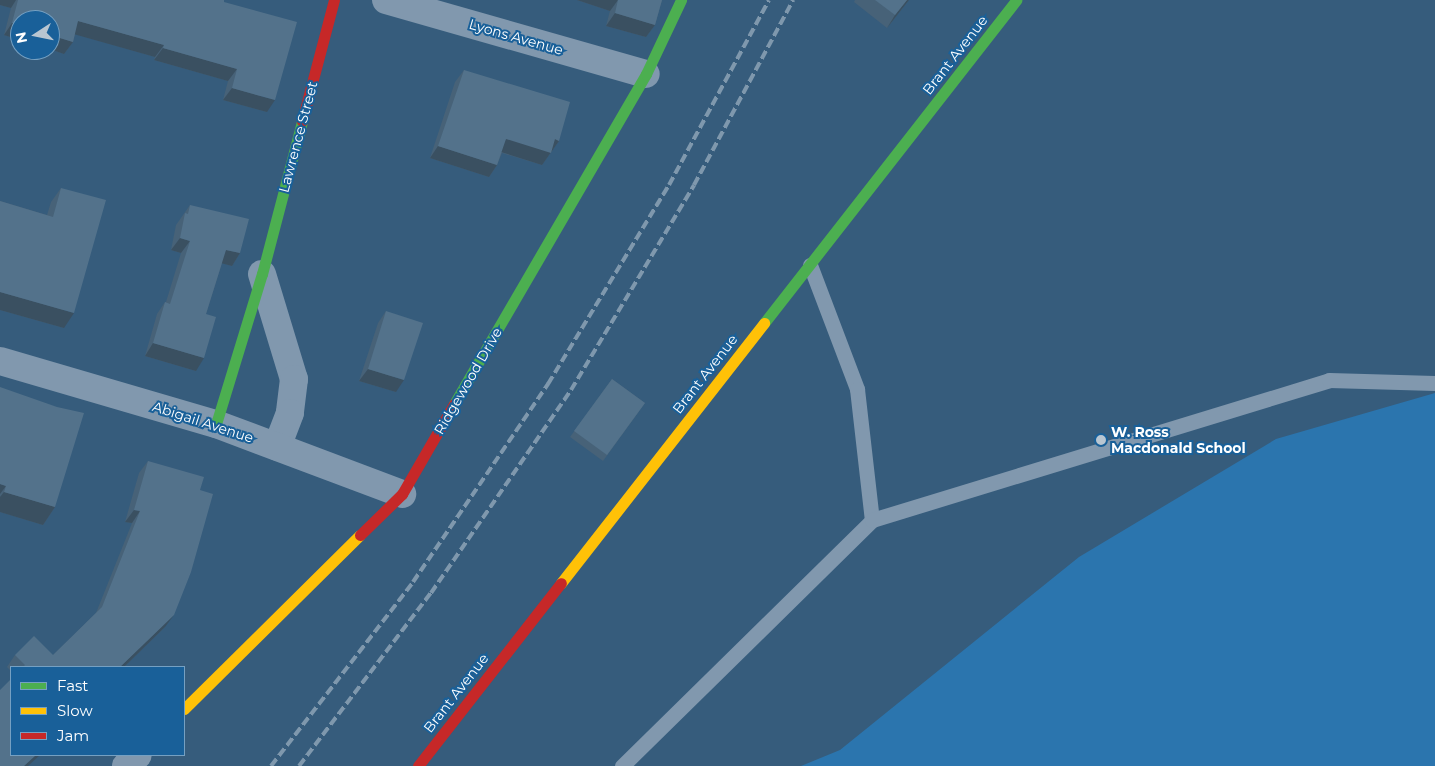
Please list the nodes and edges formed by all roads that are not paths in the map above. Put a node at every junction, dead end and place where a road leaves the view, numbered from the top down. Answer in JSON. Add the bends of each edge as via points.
{"nodes":[{"id":1,"x":334,"y":0,"type":"edge"},
{"id":2,"x":386,"y":0,"type":"edge"},
{"id":3,"x":681,"y":0,"type":"edge"},
{"id":4,"x":1016,"y":0,"type":"edge"},
{"id":5,"x":646,"y":74,"type":"junction"},
{"id":6,"x":810,"y":265,"type":"junction"},
{"id":7,"x":262,"y":274,"type":"junction"},
{"id":8,"x":0,"y":362,"type":"edge"},
{"id":9,"x":1435,"y":383,"type":"edge"},
{"id":10,"x":216,"y":424,"type":"junction"},
{"id":11,"x":277,"y":447,"type":"junction"},
{"id":12,"x":402,"y":494,"type":"junction"},
{"id":13,"x":872,"y":520,"type":"junction"},
{"id":14,"x":185,"y":708,"type":"edge"},
{"id":15,"x":137,"y":756,"type":"edge"},
{"id":16,"x":126,"y":766,"type":"edge"},
{"id":17,"x":418,"y":766,"type":"edge"},
{"id":18,"x":622,"y":766,"type":"edge"}],
"edges":[{"from":1,"to":7,"type":"street","name":"Lawrence Street"},
{"from":2,"to":5,"type":"street","name":"Lyons Avenue"},
{"from":3,"to":5,"type":"street","name":"Ridgewood Drive"},
{"from":4,"to":6,"type":"street","name":"Brant Avenue"},
{"from":5,"to":12,"type":"street","name":"Ridgewood Drive"},
{"from":6,"to":13,"type":"lane","via":[[856,388]]},
{"from":6,"to":17,"type":"street","name":"Brant Avenue"},
{"from":7,"to":10,"type":"street","name":"Lawrence Street"},
{"from":7,"to":11,"type":"street","via":[[294,379],[290,412]]},
{"from":8,"to":10,"type":"street","name":"Abigail Avenue"},
{"from":9,"to":13,"type":"lane","via":[[1329,380]]},
{"from":10,"to":11,"type":"street","name":"Abigail Avenue"},
{"from":11,"to":12,"type":"street","name":"Abigail Avenue"},
{"from":12,"to":14,"type":"street","name":"Ridgewood Drive"},
{"from":13,"to":18,"type":"lane"},
{"from":15,"to":16,"type":"street"}]}
